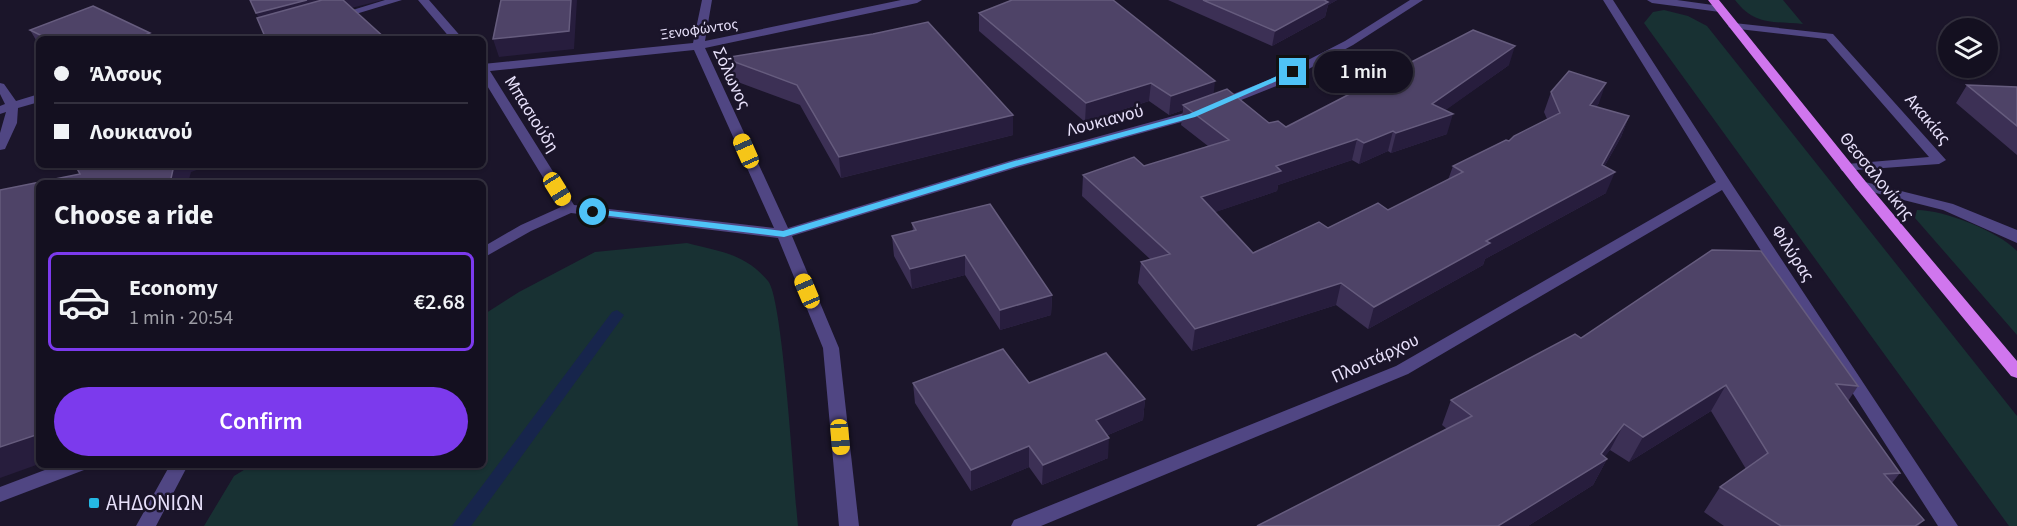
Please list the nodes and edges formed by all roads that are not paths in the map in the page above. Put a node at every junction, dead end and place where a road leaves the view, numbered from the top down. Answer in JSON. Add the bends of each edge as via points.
{"nodes":[{"id":1,"x":397,"y":0,"type":"edge"},
{"id":2,"x":423,"y":0,"type":"edge"},
{"id":3,"x":707,"y":0,"type":"edge"},
{"id":4,"x":916,"y":0,"type":"edge"},
{"id":5,"x":1418,"y":0,"type":"edge"},
{"id":6,"x":1608,"y":0,"type":"edge"},
{"id":7,"x":1652,"y":0,"type":"edge"},
{"id":8,"x":1717,"y":5,"type":"edge"},
{"id":9,"x":320,"y":21,"type":"edge"},
{"id":10,"x":299,"y":26,"type":"edge"},
{"id":11,"x":1734,"y":26,"type":"junction"},
{"id":12,"x":263,"y":36,"type":"edge"},
{"id":13,"x":454,"y":36,"type":"edge"},
{"id":14,"x":698,"y":46,"type":"junction"},
{"id":15,"x":486,"y":68,"type":"edge"},
{"id":16,"x":486,"y":73,"type":"edge"},
{"id":17,"x":0,"y":87,"type":"edge"},
{"id":18,"x":36,"y":99,"type":"edge"},
{"id":19,"x":13,"y":106,"type":"junction"},
{"id":20,"x":0,"y":110,"type":"edge"},
{"id":21,"x":0,"y":146,"type":"edge"},
{"id":22,"x":1847,"y":168,"type":"junction"},
{"id":23,"x":1724,"y":183,"type":"junction"},
{"id":24,"x":1861,"y":185,"type":"junction"},
{"id":25,"x":569,"y":209,"type":"junction"},
{"id":26,"x":784,"y":234,"type":"junction"},
{"id":27,"x":2017,"y":238,"type":"edge"},
{"id":28,"x":486,"y":251,"type":"edge"},
{"id":29,"x":2017,"y":372,"type":"edge"},
{"id":30,"x":70,"y":468,"type":"edge"},
{"id":31,"x":177,"y":468,"type":"edge"},
{"id":32,"x":0,"y":495,"type":"edge"},
{"id":33,"x":146,"y":526,"type":"edge"},
{"id":34,"x":849,"y":526,"type":"edge"},
{"id":35,"x":1021,"y":526,"type":"edge"},
{"id":36,"x":1948,"y":526,"type":"edge"}],
"edges":[{"from":1,"to":9,"type":"street"},
{"from":2,"to":13,"type":"street"},
{"from":3,"to":14,"type":"street","name":"Σόλωνος"},
{"from":4,"to":14,"type":"street","name":"Ξενοφώντος"},
{"from":5,"to":26,"type":"street","name":"Λουκιανού","via":[[1275,82],[1192,115]]},
{"from":6,"to":23,"type":"street","name":"Φιλύρας"},
{"from":7,"to":8,"type":"street"},
{"from":8,"to":11,"type":"main road","name":"Θεσσαλονίκης"},
{"from":10,"to":12,"type":"street"},
{"from":11,"to":22,"type":"main road","name":"Θεσσαλονίκης"},
{"from":11,"to":22,"type":"street","name":"Ακακίας","via":[[1829,36],[1939,160]]},
{"from":14,"to":15,"type":"street","name":"Ξενοφώντος"},
{"from":14,"to":26,"type":"street","name":"Σόλωνος"},
{"from":16,"to":25,"type":"street","name":"Μπασιούδη"},
{"from":17,"to":19,"type":"street"},
{"from":18,"to":19,"type":"street"},
{"from":19,"to":20,"type":"street"},
{"from":19,"to":21,"type":"street","via":[[12,122]]},
{"from":22,"to":24,"type":"main road","name":"Θεσσαλονίκης"},
{"from":23,"to":35,"type":"street","name":"Πλουτάρχου","via":[[1402,370]]},
{"from":23,"to":36,"type":"street","name":"Φιλύρας"},
{"from":24,"to":27,"type":"street","via":[[1948,207]]},
{"from":24,"to":29,"type":"main road","name":"Θεσσαλονίκης"},
{"from":25,"to":26,"type":"street"},
{"from":25,"to":28,"type":"street"},
{"from":26,"to":34,"type":"street","name":"Σόλωνος","via":[[831,348]]},
{"from":30,"to":32,"type":"street"},
{"from":31,"to":33,"type":"street"}]}
